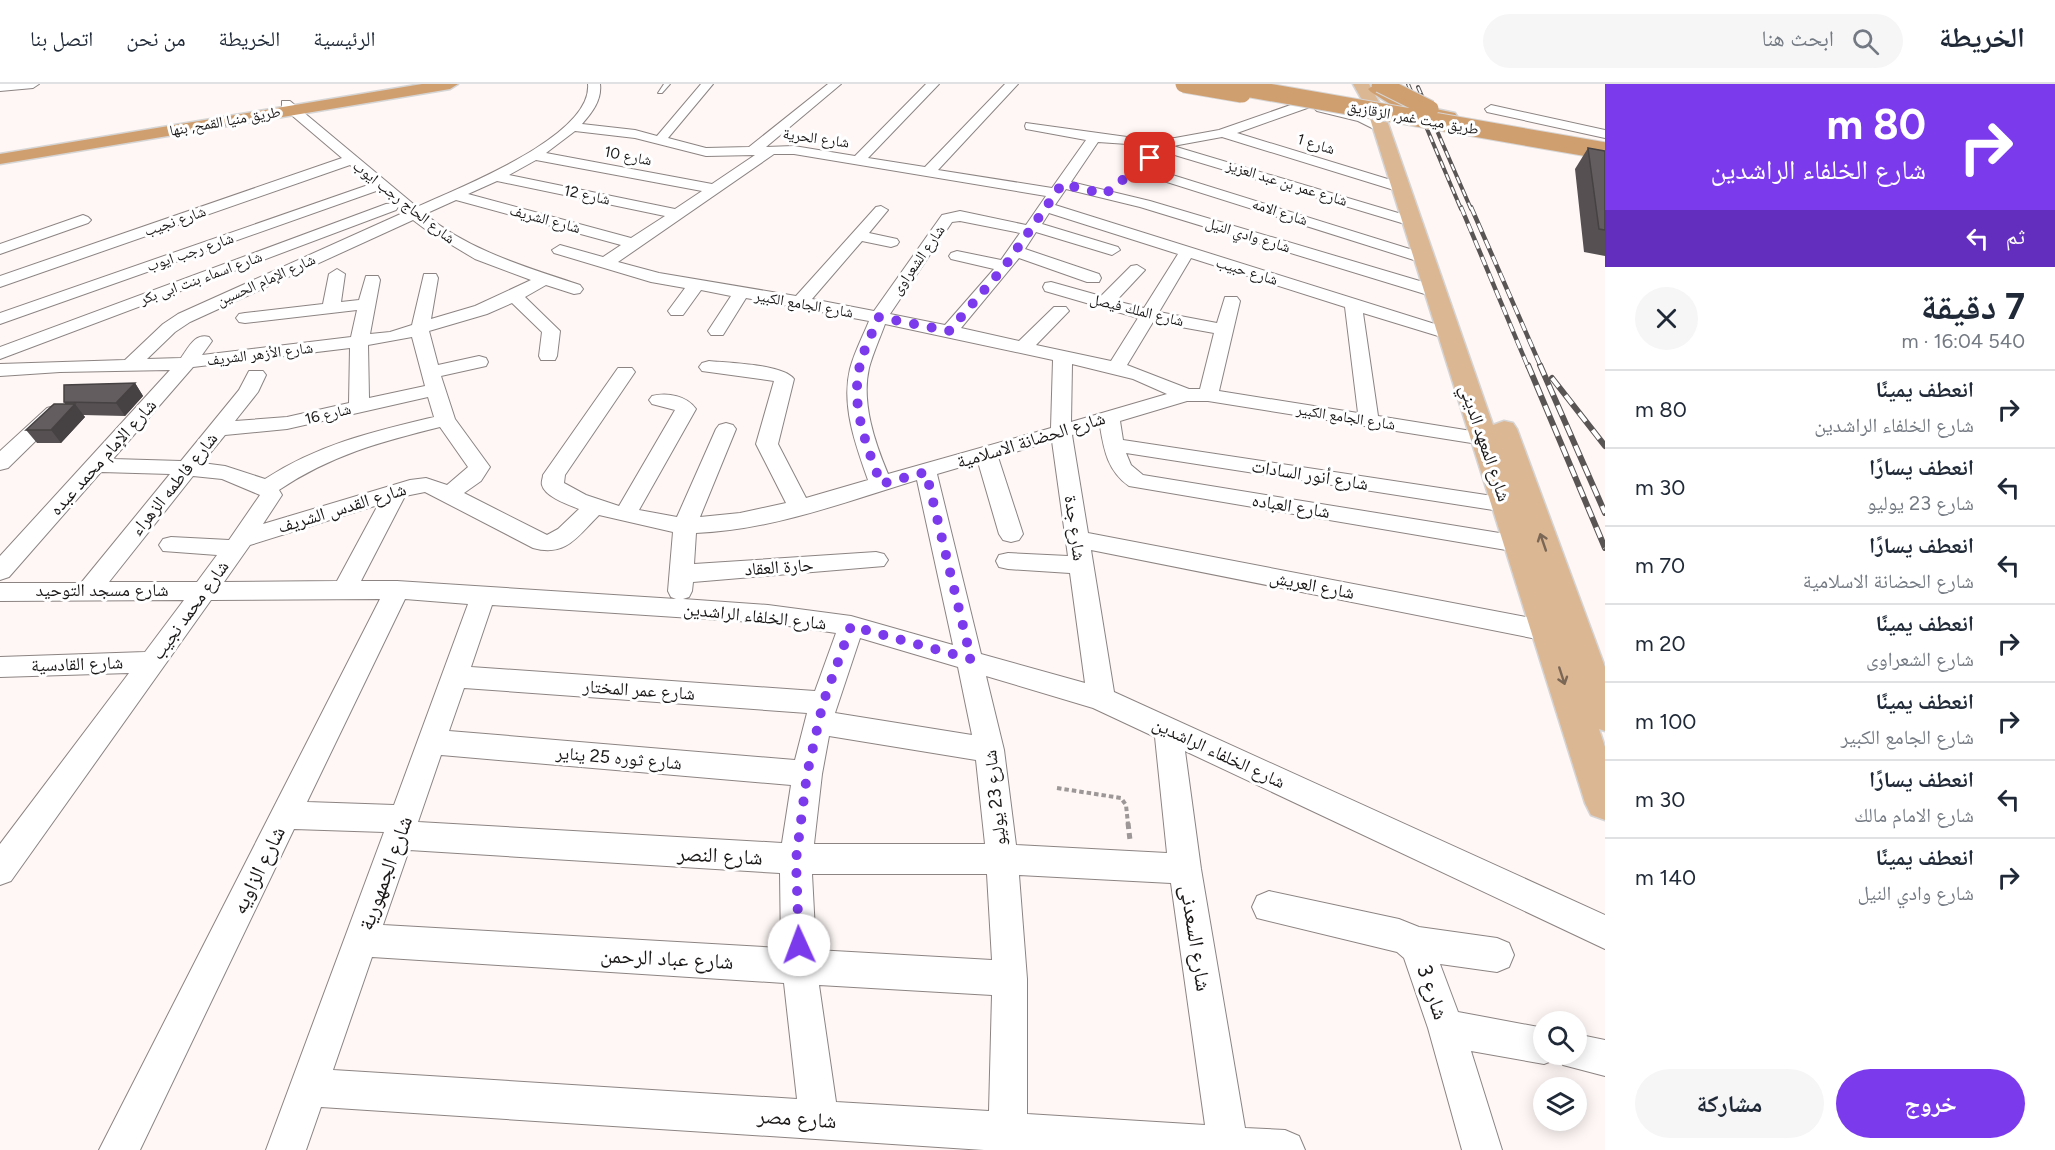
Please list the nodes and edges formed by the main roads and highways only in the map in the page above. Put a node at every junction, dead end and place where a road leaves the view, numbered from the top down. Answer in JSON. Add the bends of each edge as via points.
{"nodes":[{"id":1,"x":409,"y":84,"type":"edge"},
{"id":2,"x":450,"y":84,"type":"edge"},
{"id":3,"x":1184,"y":84,"type":"edge"},
{"id":4,"x":1222,"y":84,"type":"edge"},
{"id":5,"x":1245,"y":84,"type":"edge"},
{"id":6,"x":1366,"y":87,"type":"edge"},
{"id":7,"x":288,"y":107,"type":"junction"},
{"id":8,"x":220,"y":118,"type":"junction"},
{"id":9,"x":1379,"y":125,"type":"junction"},
{"id":10,"x":1471,"y":129,"type":"junction"},
{"id":11,"x":1534,"y":134,"type":"junction"},
{"id":12,"x":1605,"y":144,"type":"edge"},
{"id":13,"x":0,"y":151,"type":"edge"},
{"id":14,"x":1605,"y":151,"type":"edge"},
{"id":15,"x":1605,"y":156,"type":"edge"},
{"id":16,"x":0,"y":159,"type":"edge"},
{"id":17,"x":1543,"y":579,"type":"junction"},
{"id":18,"x":1605,"y":716,"type":"edge"},
{"id":19,"x":1605,"y":803,"type":"edge"}],
"edges":[{"from":1,"to":7,"type":"highway","name":"طريق منيا القمح, بنها"},
{"from":2,"to":7,"type":"highway","name":"طريق منيا القمح, بنها"},
{"from":3,"to":10,"type":"highway","bridge":true},
{"from":4,"to":10,"type":"highway","name":"طريق ميت غمر, الزقازيق","bridge":true},
{"from":5,"to":11,"type":"highway","name":"طريق ميت غمر, الزقازيق","bridge":true},
{"from":6,"to":9,"type":"main road","name":"شارع المعهد الديني"},
{"from":6,"to":11,"type":"highway","bridge":true,"via":[[1440,112]]},
{"from":6,"to":12,"type":"highway","name":"طريق ميت غمر, الزقازيق","via":[[1418,111]]},
{"from":7,"to":8,"type":"highway","name":"طريق منيا القمح, بنها"},
{"from":8,"to":13,"type":"highway","name":"طريق منيا القمح, بنها"},
{"from":8,"to":16,"type":"highway","name":"طريق منيا القمح, بنها"},
{"from":9,"to":15,"type":"highway","name":"طريق ميت غمر, الزقازيق"},
{"from":17,"to":9,"type":"main road","name":"شارع المعهد الديني","one_way":true},
{"from":9,"to":17,"type":"main road","name":"شارع المعهد الديني","via":[[1518,544]]},
{"from":10,"to":14,"type":"highway","name":"طريق ميت غمر, الزقازيق","bridge":true},
{"from":11,"to":12,"type":"highway","name":"طريق ميت غمر, الزقازيق"},
{"from":17,"to":18,"type":"main road","name":"شارع المعهد الديني"},
{"from":17,"to":19,"type":"main road","name":"شارع المعهد الديني","one_way":true,"via":[[1548,631]]}]}
